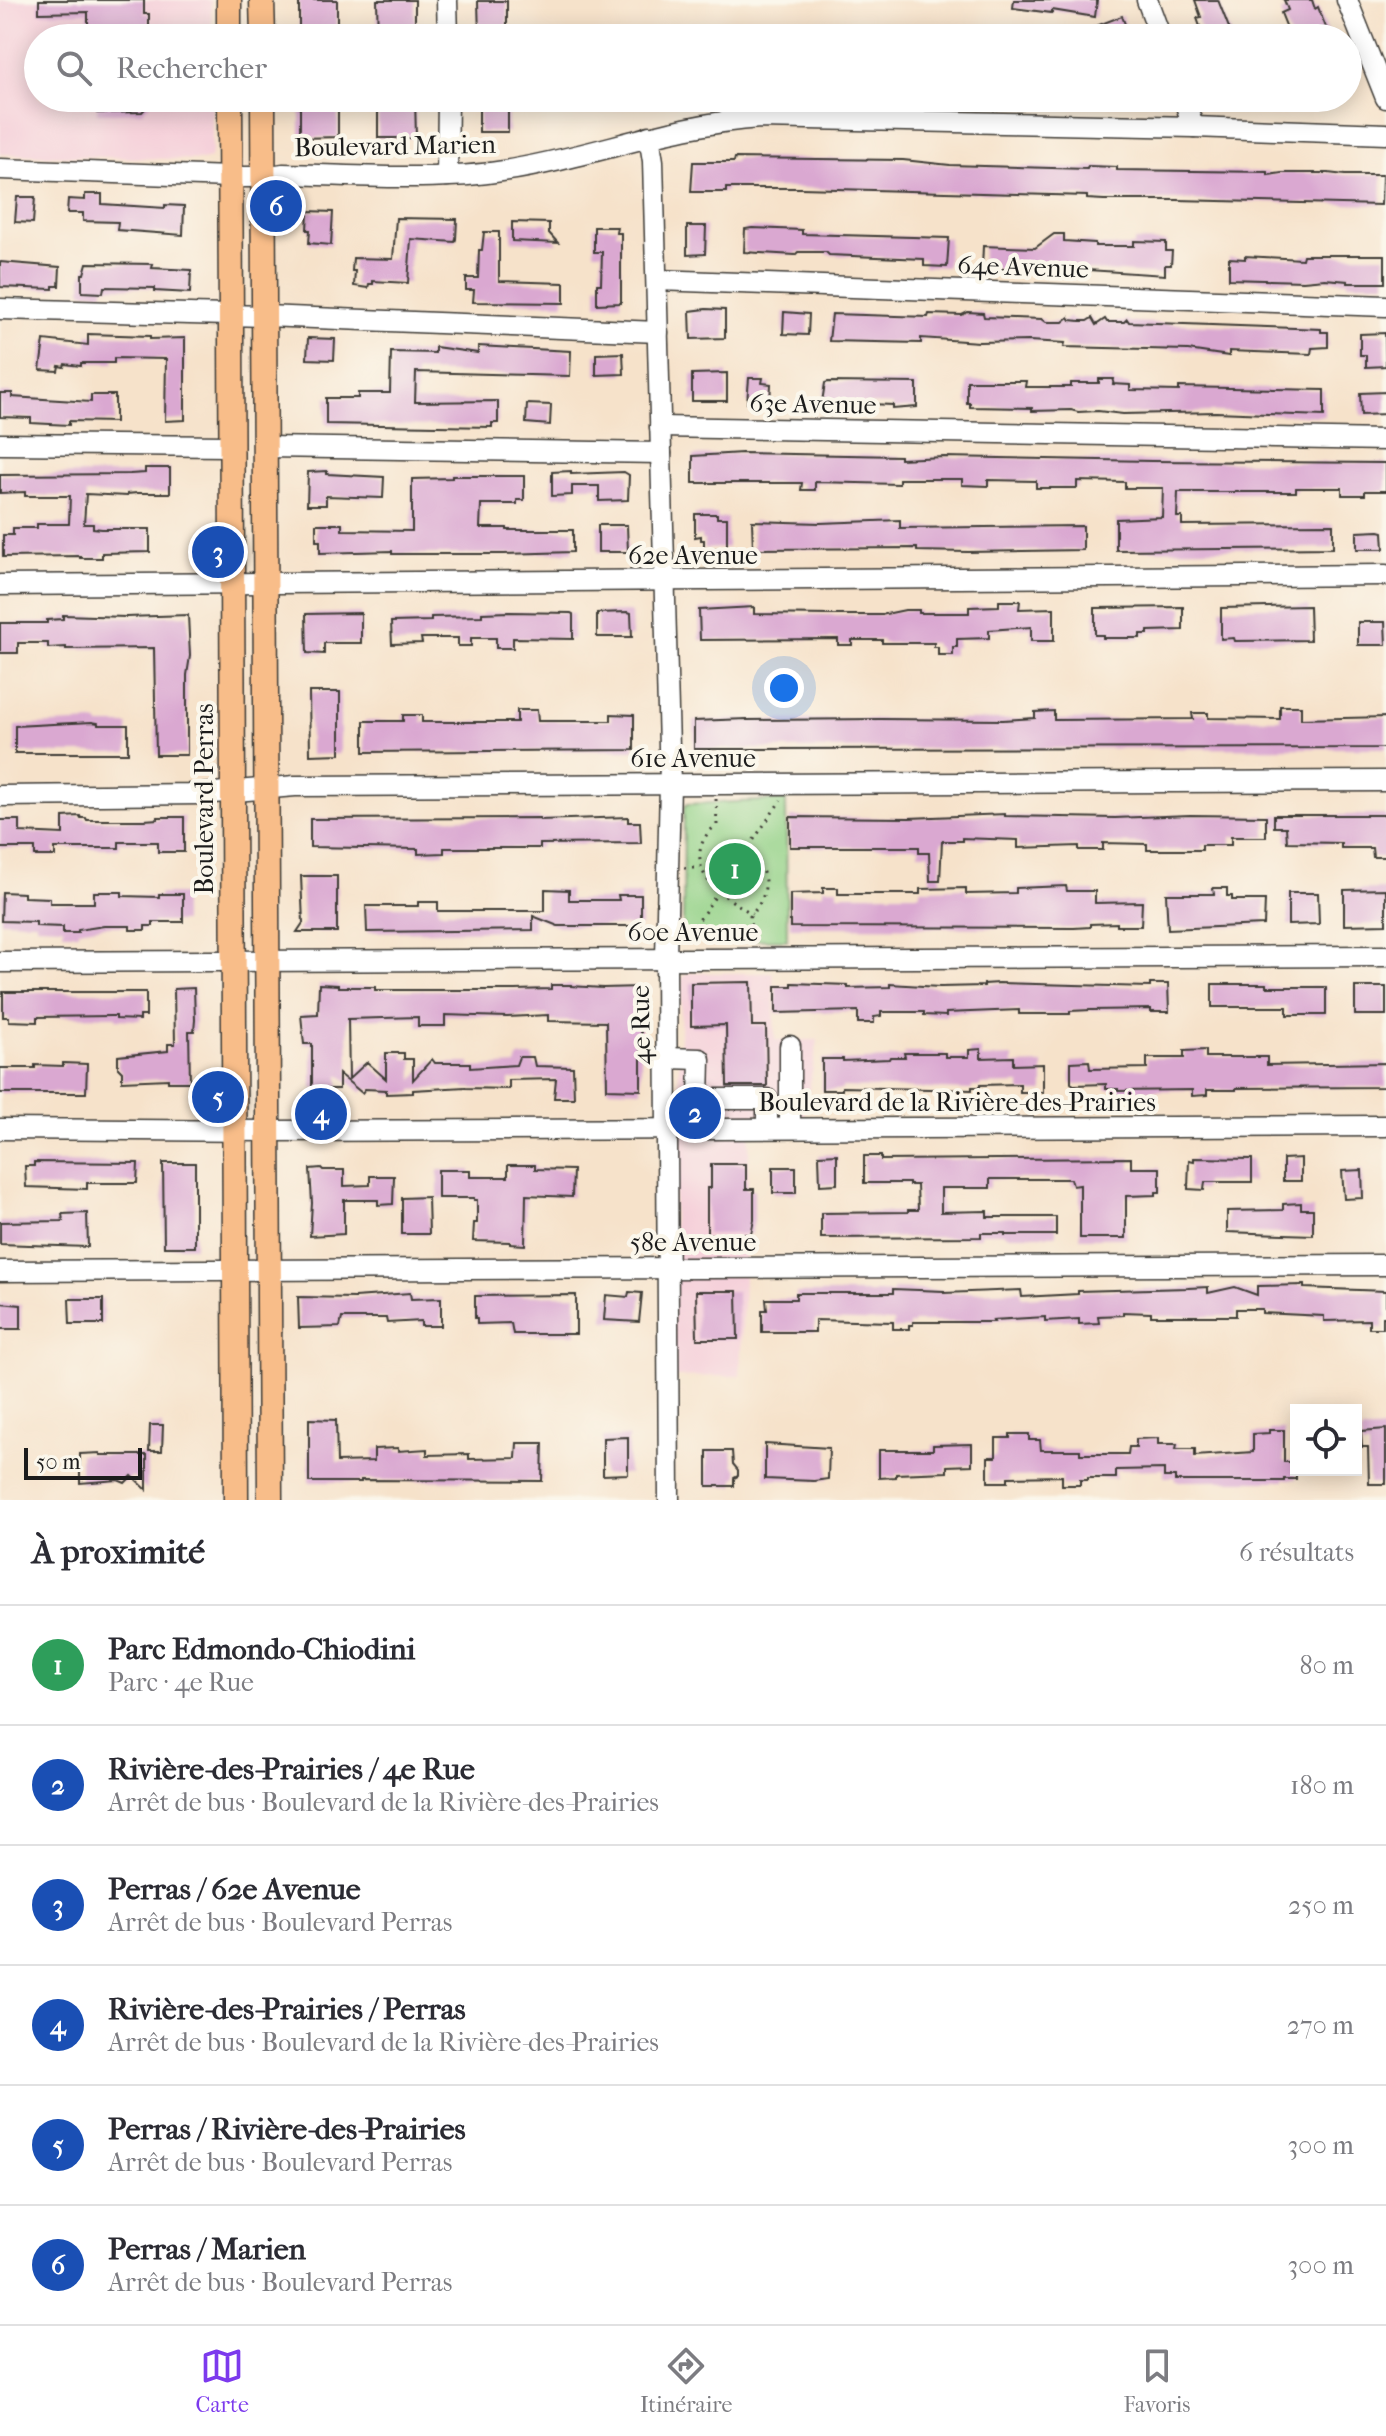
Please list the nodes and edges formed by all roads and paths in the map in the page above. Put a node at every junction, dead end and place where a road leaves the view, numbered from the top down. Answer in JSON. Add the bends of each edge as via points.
{"nodes":[{"id":1,"x":229,"y":0,"type":"edge"},
{"id":2,"x":262,"y":0,"type":"edge"},
{"id":3,"x":447,"y":0,"type":"edge"},
{"id":4,"x":1147,"y":0,"type":"edge"},
{"id":5,"x":1347,"y":0,"type":"edge"},
{"id":6,"x":229,"y":24,"type":"edge"},
{"id":7,"x":263,"y":24,"type":"edge"},
{"id":8,"x":448,"y":24,"type":"edge"},
{"id":9,"x":1156,"y":24,"type":"edge"},
{"id":10,"x":1357,"y":24,"type":"edge"},
{"id":11,"x":1362,"y":38,"type":"edge"},
{"id":12,"x":1386,"y":98,"type":"edge"},
{"id":13,"x":230,"y":112,"type":"edge"},
{"id":14,"x":263,"y":112,"type":"edge"},
{"id":15,"x":448,"y":112,"type":"edge"},
{"id":16,"x":1188,"y":112,"type":"edge"},
{"id":17,"x":1194,"y":127,"type":"junction"},
{"id":18,"x":1386,"y":134,"type":"edge"},
{"id":19,"x":649,"y":136,"type":"junction"},
{"id":20,"x":0,"y":169,"type":"edge"},
{"id":21,"x":447,"y":176,"type":"junction"},
{"id":22,"x":230,"y":177,"type":"junction"},
{"id":23,"x":264,"y":177,"type":"junction"},
{"id":24,"x":657,"y":280,"type":"junction"},
{"id":25,"x":1386,"y":306,"type":"edge"},
{"id":26,"x":0,"y":309,"type":"edge"},
{"id":27,"x":230,"y":316,"type":"junction"},
{"id":28,"x":265,"y":316,"type":"junction"},
{"id":29,"x":658,"y":332,"type":"junction"},
{"id":30,"x":660,"y":427,"type":"junction"},
{"id":31,"x":1386,"y":440,"type":"edge"},
{"id":32,"x":0,"y":444,"type":"edge"},
{"id":33,"x":230,"y":446,"type":"junction"},
{"id":34,"x":265,"y":447,"type":"junction"},
{"id":35,"x":661,"y":453,"type":"junction"},
{"id":36,"x":1386,"y":575,"type":"edge"},
{"id":37,"x":664,"y":581,"type":"junction"},
{"id":38,"x":231,"y":583,"type":"junction"},
{"id":39,"x":265,"y":583,"type":"junction"},
{"id":40,"x":0,"y":585,"type":"edge"},
{"id":41,"x":1386,"y":781,"type":"edge"},
{"id":42,"x":791,"y":783,"type":"junction"},
{"id":43,"x":670,"y":784,"type":"junction"},
{"id":44,"x":716,"y":784,"type":"junction"},
{"id":45,"x":267,"y":787,"type":"junction"},
{"id":46,"x":232,"y":790,"type":"junction"},
{"id":47,"x":0,"y":796,"type":"edge"},
{"id":48,"x":746,"y":852,"type":"junction"},
{"id":49,"x":688,"y":868,"type":"dead end"},
{"id":50,"x":701,"y":868,"type":"junction"},
{"id":51,"x":719,"y":892,"type":"junction"},
{"id":52,"x":752,"y":914,"type":"junction"},
{"id":53,"x":1386,"y":956,"type":"edge"},
{"id":54,"x":666,"y":958,"type":"junction"},
{"id":55,"x":752,"y":958,"type":"junction"},
{"id":56,"x":267,"y":959,"type":"junction"},
{"id":57,"x":233,"y":960,"type":"junction"},
{"id":58,"x":0,"y":962,"type":"edge"},
{"id":59,"x":790,"y":1046,"type":"dead end"},
{"id":60,"x":667,"y":1058,"type":"junction"},
{"id":61,"x":1386,"y":1126,"type":"edge"},
{"id":62,"x":767,"y":1128,"type":"junction"},
{"id":63,"x":790,"y":1128,"type":"junction"},
{"id":64,"x":0,"y":1129,"type":"edge"},
{"id":65,"x":668,"y":1130,"type":"junction"},
{"id":66,"x":234,"y":1131,"type":"junction"},
{"id":67,"x":269,"y":1131,"type":"junction"},
{"id":68,"x":1386,"y":1265,"type":"edge"},
{"id":69,"x":668,"y":1268,"type":"junction"},
{"id":70,"x":235,"y":1270,"type":"junction"},
{"id":71,"x":269,"y":1270,"type":"junction"},
{"id":72,"x":0,"y":1271,"type":"edge"},
{"id":73,"x":236,"y":1500,"type":"edge"},
{"id":74,"x":270,"y":1500,"type":"edge"},
{"id":75,"x":669,"y":1500,"type":"edge"}],
"edges":[{"from":1,"to":6,"type":"main road"},
{"from":2,"to":7,"type":"main road"},
{"from":3,"to":8,"type":"street"},
{"from":4,"to":9,"type":"street"},
{"from":5,"to":10,"type":"street"},
{"from":11,"to":12,"type":"street"},
{"from":13,"to":22,"type":"main road","name":"Boulevard Perras"},
{"from":14,"to":23,"type":"main road"},
{"from":15,"to":21,"type":"street"},
{"from":16,"to":17,"type":"street"},
{"from":17,"to":18,"type":"street","name":"Boulevard Marien"},
{"from":17,"to":19,"type":"street","name":"Boulevard Marien","via":[[760,118]]},
{"from":19,"to":21,"type":"street","name":"Boulevard Marien","via":[[535,166]]},
{"from":19,"to":24,"type":"street"},
{"from":20,"to":22,"type":"street","name":"Boulevard Marien"},
{"from":21,"to":23,"type":"street","name":"Boulevard Marien"},
{"from":22,"to":23,"type":"street","name":"Boulevard Marien"},
{"from":22,"to":27,"type":"main road","name":"Boulevard Perras"},
{"from":23,"to":28,"type":"main road"},
{"from":24,"to":25,"type":"street","name":"64e Avenue"},
{"from":24,"to":29,"type":"street"},
{"from":26,"to":27,"type":"street"},
{"from":27,"to":28,"type":"street"},
{"from":27,"to":33,"type":"main road","name":"Boulevard Perras"},
{"from":28,"to":29,"type":"street"},
{"from":28,"to":34,"type":"main road"},
{"from":29,"to":30,"type":"street"},
{"from":30,"to":31,"type":"street","name":"63e Avenue"},
{"from":30,"to":35,"type":"street"},
{"from":32,"to":33,"type":"street"},
{"from":33,"to":38,"type":"main road","name":"Boulevard Perras"},
{"from":34,"to":35,"type":"street"},
{"from":34,"to":39,"type":"main road"},
{"from":35,"to":37,"type":"street","name":"4e Rue"},
{"from":36,"to":37,"type":"street","name":"62e Avenue"},
{"from":37,"to":39,"type":"street","name":"62e Avenue"},
{"from":37,"to":43,"type":"street","name":"4e Rue"},
{"from":38,"to":39,"type":"street","name":"62e Avenue"},
{"from":38,"to":40,"type":"street","name":"62e Avenue"},
{"from":38,"to":46,"type":"main road","name":"Boulevard Perras"},
{"from":39,"to":45,"type":"main road"},
{"from":41,"to":42,"type":"street","name":"61e Avenue"},
{"from":42,"to":44,"type":"street","name":"61e Avenue"},
{"from":42,"to":48,"type":"path"},
{"from":43,"to":44,"type":"street","name":"61e Avenue"},
{"from":43,"to":45,"type":"street","name":"61e Avenue"},
{"from":43,"to":54,"type":"street","name":"4e Rue"},
{"from":44,"to":50,"type":"path","via":[[717,825],[701,846]]},
{"from":45,"to":46,"type":"street","name":"61e Avenue"},
{"from":45,"to":56,"type":"main road"},
{"from":46,"to":47,"type":"street","name":"61e Avenue"},
{"from":46,"to":57,"type":"main road","name":"Boulevard Perras"},
{"from":48,"to":51,"type":"path"},
{"from":48,"to":52,"type":"path","via":[[762,867],[765,879],[762,900]]},
{"from":49,"to":50,"type":"path"},
{"from":50,"to":51,"type":"path"},
{"from":51,"to":52,"type":"path"},
{"from":51,"to":54,"type":"path"},
{"from":52,"to":55,"type":"path"},
{"from":53,"to":55,"type":"street","name":"60e Avenue"},
{"from":54,"to":55,"type":"street","name":"60e Avenue"},
{"from":54,"to":56,"type":"street","name":"60e Avenue"},
{"from":54,"to":60,"type":"street","name":"4e Rue"},
{"from":56,"to":57,"type":"street","name":"60e Avenue"},
{"from":56,"to":67,"type":"main road"},
{"from":57,"to":58,"type":"street","name":"60e Avenue"},
{"from":57,"to":66,"type":"main road","name":"Boulevard Perras"},
{"from":59,"to":63,"type":"street"},
{"from":60,"to":62,"type":"street","via":[[700,1059],[699,1099],[767,1099]]},
{"from":60,"to":65,"type":"street","name":"4e Rue"},
{"from":61,"to":63,"type":"street","name":"Boulevard de la Rivière-des-Prairies"},
{"from":62,"to":63,"type":"street","name":"Boulevard de la Rivière-des-Prairies"},
{"from":62,"to":65,"type":"street","name":"Boulevard de la Rivière-des-Prairies"},
{"from":64,"to":66,"type":"street","name":"Boulevard de la Rivière-des-Prairies"},
{"from":65,"to":67,"type":"street","name":"Boulevard de la Rivière-des-Prairies"},
{"from":65,"to":69,"type":"street","name":"4e Rue"},
{"from":66,"to":67,"type":"street","name":"Boulevard de la Rivière-des-Prairies"},
{"from":66,"to":70,"type":"main road","name":"Boulevard Perras"},
{"from":67,"to":71,"type":"main road"},
{"from":68,"to":69,"type":"street","name":"58e Avenue"},
{"from":69,"to":71,"type":"street","name":"58e Avenue"},
{"from":69,"to":75,"type":"street","name":"4e Rue"},
{"from":70,"to":71,"type":"street","name":"58e Avenue"},
{"from":70,"to":72,"type":"street","name":"58e Avenue"},
{"from":70,"to":73,"type":"main road","name":"Boulevard Perras"},
{"from":71,"to":74,"type":"main road"}]}
